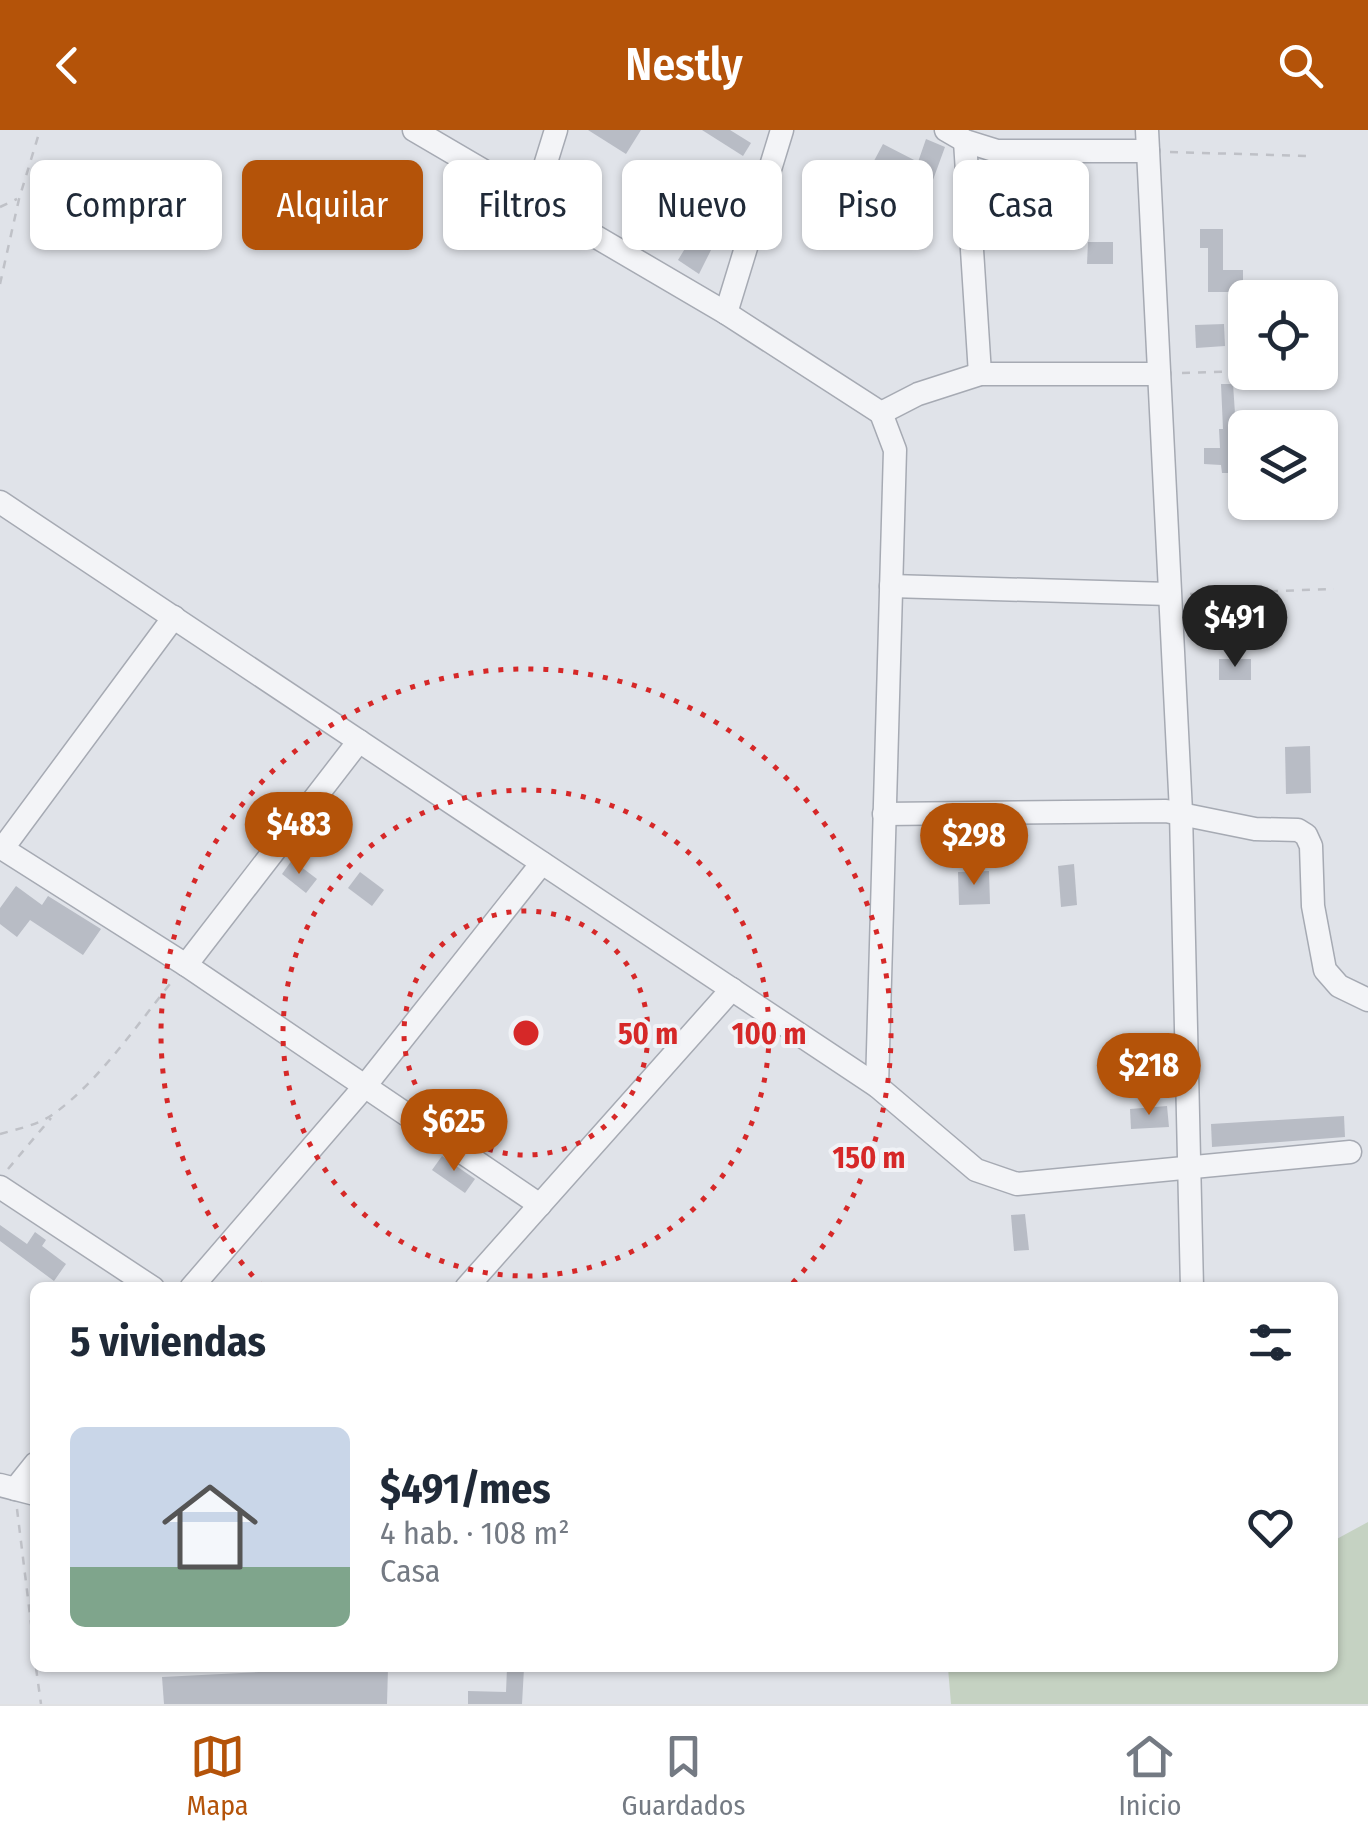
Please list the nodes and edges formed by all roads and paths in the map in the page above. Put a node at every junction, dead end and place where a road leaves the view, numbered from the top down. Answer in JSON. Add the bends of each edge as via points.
{"nodes":[{"id":1,"x":40,"y":130,"type":"edge"},
{"id":2,"x":414,"y":130,"type":"edge"},
{"id":3,"x":556,"y":130,"type":"edge"},
{"id":4,"x":782,"y":130,"type":"edge"},
{"id":5,"x":956,"y":136,"type":"edge"},
{"id":6,"x":1148,"y":141,"type":"edge"},
{"id":7,"x":1308,"y":156,"type":"dead end"},
{"id":8,"x":465,"y":160,"type":"edge"},
{"id":9,"x":547,"y":160,"type":"edge"},
{"id":10,"x":19,"y":199,"type":"junction"},
{"id":11,"x":0,"y":207,"type":"edge"},
{"id":12,"x":602,"y":240,"type":"edge"},
{"id":13,"x":0,"y":284,"type":"edge"},
{"id":14,"x":726,"y":313,"type":"junction"},
{"id":15,"x":1228,"y":372,"type":"edge"},
{"id":16,"x":980,"y":374,"type":"junction"},
{"id":17,"x":1159,"y":374,"type":"junction"},
{"id":18,"x":881,"y":413,"type":"junction"},
{"id":19,"x":0,"y":502,"type":"edge"},
{"id":20,"x":890,"y":586,"type":"junction"},
{"id":21,"x":1334,"y":589,"type":"dead end"},
{"id":22,"x":1169,"y":594,"type":"junction"},
{"id":23,"x":174,"y":618,"type":"junction"},
{"id":24,"x":359,"y":741,"type":"junction"},
{"id":25,"x":1182,"y":812,"type":"junction"},
{"id":26,"x":884,"y":814,"type":"junction"},
{"id":27,"x":1,"y":848,"type":"edge"},
{"id":28,"x":542,"y":863,"type":"junction"},
{"id":29,"x":186,"y":964,"type":"junction"},
{"id":30,"x":732,"y":989,"type":"junction"},
{"id":31,"x":1368,"y":1000,"type":"edge"},
{"id":32,"x":366,"y":1086,"type":"junction"},
{"id":33,"x":877,"y":1086,"type":"junction"},
{"id":34,"x":58,"y":1109,"type":"junction"},
{"id":35,"x":0,"y":1134,"type":"edge"},
{"id":36,"x":1350,"y":1152,"type":"dead end"},
{"id":37,"x":1189,"y":1169,"type":"junction"},
{"id":38,"x":0,"y":1179,"type":"edge"},
{"id":39,"x":0,"y":1187,"type":"edge"},
{"id":40,"x":540,"y":1205,"type":"junction"},
{"id":41,"x":144,"y":1282,"type":"edge"},
{"id":42,"x":196,"y":1282,"type":"edge"},
{"id":43,"x":471,"y":1282,"type":"edge"},
{"id":44,"x":1192,"y":1282,"type":"edge"},
{"id":45,"x":17,"y":1489,"type":"edge"},
{"id":46,"x":30,"y":1610,"type":"edge"},
{"id":47,"x":37,"y":1672,"type":"edge"},
{"id":48,"x":41,"y":1704,"type":"edge"}],
"edges":[{"from":1,"to":10,"type":"path"},
{"from":2,"to":8,"type":"street"},
{"from":3,"to":9,"type":"street"},
{"from":4,"to":14,"type":"street"},
{"from":5,"to":6,"type":"street","via":[[997,151]]},
{"from":5,"to":16,"type":"street"},
{"from":6,"to":7,"type":"path"},
{"from":6,"to":17,"type":"street"},
{"from":10,"to":11,"type":"path"},
{"from":10,"to":13,"type":"path"},
{"from":12,"to":14,"type":"street"},
{"from":14,"to":18,"type":"street"},
{"from":15,"to":17,"type":"path"},
{"from":16,"to":17,"type":"street"},
{"from":16,"to":18,"type":"street"},
{"from":17,"to":22,"type":"street"},
{"from":18,"to":20,"type":"street","via":[[894,450]]},
{"from":19,"to":23,"type":"street"},
{"from":20,"to":22,"type":"street"},
{"from":20,"to":26,"type":"street"},
{"from":21,"to":22,"type":"path"},
{"from":22,"to":25,"type":"street"},
{"from":23,"to":24,"type":"street"},
{"from":23,"to":27,"type":"street"},
{"from":24,"to":28,"type":"street"},
{"from":24,"to":29,"type":"street"},
{"from":25,"to":26,"type":"street"},
{"from":25,"to":31,"type":"street","via":[[1306,835],[1324,970]]},
{"from":25,"to":37,"type":"street"},
{"from":26,"to":33,"type":"street"},
{"from":27,"to":29,"type":"street"},
{"from":28,"to":30,"type":"street"},
{"from":28,"to":32,"type":"street"},
{"from":29,"to":32,"type":"street"},
{"from":29,"to":34,"type":"path"},
{"from":30,"to":33,"type":"street"},
{"from":30,"to":40,"type":"street"},
{"from":32,"to":40,"type":"street"},
{"from":32,"to":42,"type":"street"},
{"from":33,"to":37,"type":"street","via":[[992,1178],[1016,1184]]},
{"from":34,"to":35,"type":"path"},
{"from":34,"to":38,"type":"path"},
{"from":36,"to":37,"type":"street"},
{"from":37,"to":44,"type":"street"},
{"from":39,"to":41,"type":"street"},
{"from":40,"to":43,"type":"street"},
{"from":45,"to":46,"type":"path"},
{"from":47,"to":48,"type":"path"}]}
